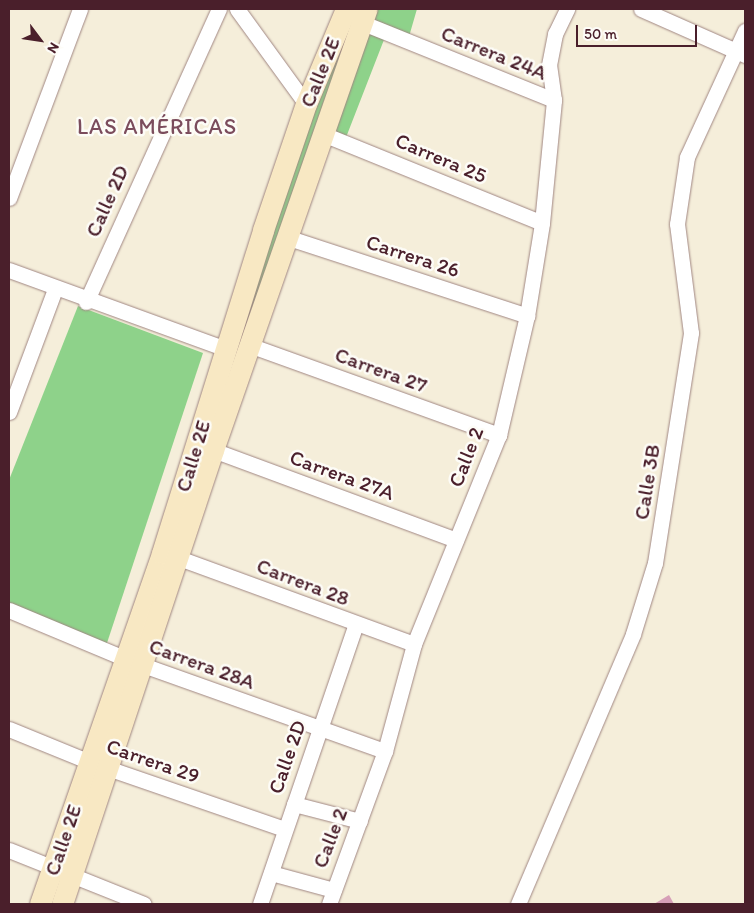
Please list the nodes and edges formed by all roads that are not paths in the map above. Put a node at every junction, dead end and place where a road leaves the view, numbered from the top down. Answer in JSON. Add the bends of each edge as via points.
{"nodes":[{"id":1,"x":80,"y":9,"type":"edge"},
{"id":2,"x":219,"y":9,"type":"edge"},
{"id":3,"x":237,"y":9,"type":"edge"},
{"id":4,"x":346,"y":9,"type":"edge"},
{"id":5,"x":567,"y":9,"type":"edge"},
{"id":6,"x":644,"y":9,"type":"edge"},
{"id":7,"x":365,"y":16,"type":"edge"},
{"id":8,"x":745,"y":31,"type":"edge"},
{"id":9,"x":741,"y":54,"type":"edge"},
{"id":10,"x":554,"y":100,"type":"junction"},
{"id":11,"x":306,"y":104,"type":"junction"},
{"id":12,"x":323,"y":134,"type":"junction"},
{"id":13,"x":9,"y":198,"type":"edge"},
{"id":14,"x":542,"y":223,"type":"junction"},
{"id":15,"x":286,"y":237,"type":"junction"},
{"id":16,"x":9,"y":270,"type":"edge"},
{"id":17,"x":55,"y":289,"type":"junction"},
{"id":18,"x":86,"y":302,"type":"junction"},
{"id":19,"x":527,"y":316,"type":"junction"},
{"id":20,"x":248,"y":345,"type":"junction"},
{"id":21,"x":226,"y":349,"type":"junction"},
{"id":22,"x":15,"y":377,"type":"edge"},
{"id":23,"x":9,"y":412,"type":"edge"},
{"id":24,"x":499,"y":435,"type":"junction"},
{"id":25,"x":213,"y":450,"type":"junction"},
{"id":26,"x":456,"y":540,"type":"junction"},
{"id":27,"x":179,"y":558,"type":"junction"},
{"id":28,"x":9,"y":610,"type":"edge"},
{"id":29,"x":356,"y":624,"type":"junction"},
{"id":30,"x":414,"y":644,"type":"junction"},
{"id":31,"x":134,"y":662,"type":"junction"},
{"id":32,"x":9,"y":729,"type":"edge"},
{"id":33,"x":320,"y":729,"type":"junction"},
{"id":34,"x":384,"y":750,"type":"junction"},
{"id":35,"x":98,"y":765,"type":"junction"},
{"id":36,"x":294,"y":804,"type":"junction"},
{"id":37,"x":360,"y":820,"type":"junction"},
{"id":38,"x":285,"y":829,"type":"junction"},
{"id":39,"x":9,"y":850,"type":"edge"},
{"id":40,"x":63,"y":871,"type":"junction"},
{"id":41,"x":271,"y":873,"type":"junction"},
{"id":42,"x":331,"y":897,"type":"edge"},
{"id":43,"x":40,"y":904,"type":"edge"},
{"id":44,"x":62,"y":904,"type":"edge"},
{"id":45,"x":144,"y":904,"type":"edge"},
{"id":46,"x":260,"y":904,"type":"edge"},
{"id":47,"x":518,"y":904,"type":"edge"}],
"edges":[{"from":1,"to":13,"type":"street"},
{"from":2,"to":18,"type":"street","name":"Calle 2D"},
{"from":3,"to":11,"type":"street"},
{"from":4,"to":11,"type":"street","name":"Calle 2E"},
{"from":5,"to":10,"type":"street","name":"Calle 2","via":[[555,34],[549,65]]},
{"from":6,"to":9,"type":"street"},
{"from":7,"to":10,"type":"street","name":"Carrera 24A"},
{"from":7,"to":12,"type":"street","name":"Calle 2E"},
{"from":8,"to":9,"type":"street","name":"Calle 3B"},
{"from":9,"to":47,"type":"street","name":"Calle 3B","via":[[687,157],[677,224],[691,333],[655,563],[633,634]]},
{"from":10,"to":14,"type":"street","name":"Calle 2"},
{"from":11,"to":21,"type":"street","name":"Calle 2E"},
{"from":12,"to":14,"type":"street","name":"Carrera 25"},
{"from":12,"to":15,"type":"street","name":"Calle 2E"},
{"from":14,"to":19,"type":"street","name":"Calle 2"},
{"from":15,"to":19,"type":"street","name":"Carrera 26"},
{"from":15,"to":20,"type":"street","name":"Calle 2E"},
{"from":16,"to":17,"type":"street"},
{"from":17,"to":18,"type":"street"},
{"from":17,"to":22,"type":"street"},
{"from":18,"to":21,"type":"street"},
{"from":19,"to":24,"type":"street","name":"Calle 2"},
{"from":20,"to":24,"type":"street","name":"Carrera 27"},
{"from":20,"to":25,"type":"street","name":"Calle 2E"},
{"from":21,"to":31,"type":"street","name":"Calle 2E"},
{"from":22,"to":23,"type":"street"},
{"from":24,"to":26,"type":"street","name":"Calle 2"},
{"from":25,"to":26,"type":"street","name":"Carrera 27A"},
{"from":25,"to":27,"type":"street","name":"Calle 2E"},
{"from":26,"to":30,"type":"street","name":"Calle 2"},
{"from":27,"to":29,"type":"street","name":"Carrera 28"},
{"from":27,"to":31,"type":"street","name":"Calle 2E"},
{"from":28,"to":31,"type":"street","name":"Carrera 28A"},
{"from":29,"to":30,"type":"street","name":"Carrera 28"},
{"from":29,"to":33,"type":"street","name":"Calle 2D"},
{"from":30,"to":34,"type":"street","name":"Calle 2"},
{"from":31,"to":33,"type":"street","name":"Carrera 28A"},
{"from":31,"to":35,"type":"street","name":"Calle 2E"},
{"from":32,"to":35,"type":"street","name":"Carrera 29"},
{"from":33,"to":34,"type":"street","name":"Carrera 28A"},
{"from":33,"to":36,"type":"street","name":"Calle 2D"},
{"from":34,"to":37,"type":"street","name":"Calle 2"},
{"from":35,"to":38,"type":"street","name":"Carrera 29"},
{"from":35,"to":40,"type":"street","name":"Calle 2E"},
{"from":36,"to":37,"type":"street"},
{"from":36,"to":38,"type":"street","name":"Calle 2D"},
{"from":37,"to":42,"type":"street","name":"Calle 2"},
{"from":38,"to":41,"type":"street","name":"Calle 2D"},
{"from":39,"to":40,"type":"street"},
{"from":40,"to":43,"type":"street","name":"Calle 2E"},
{"from":40,"to":44,"type":"street","name":"Calle 2E"},
{"from":40,"to":45,"type":"street"},
{"from":41,"to":42,"type":"street"},
{"from":41,"to":46,"type":"street","name":"Calle 2D"}]}
